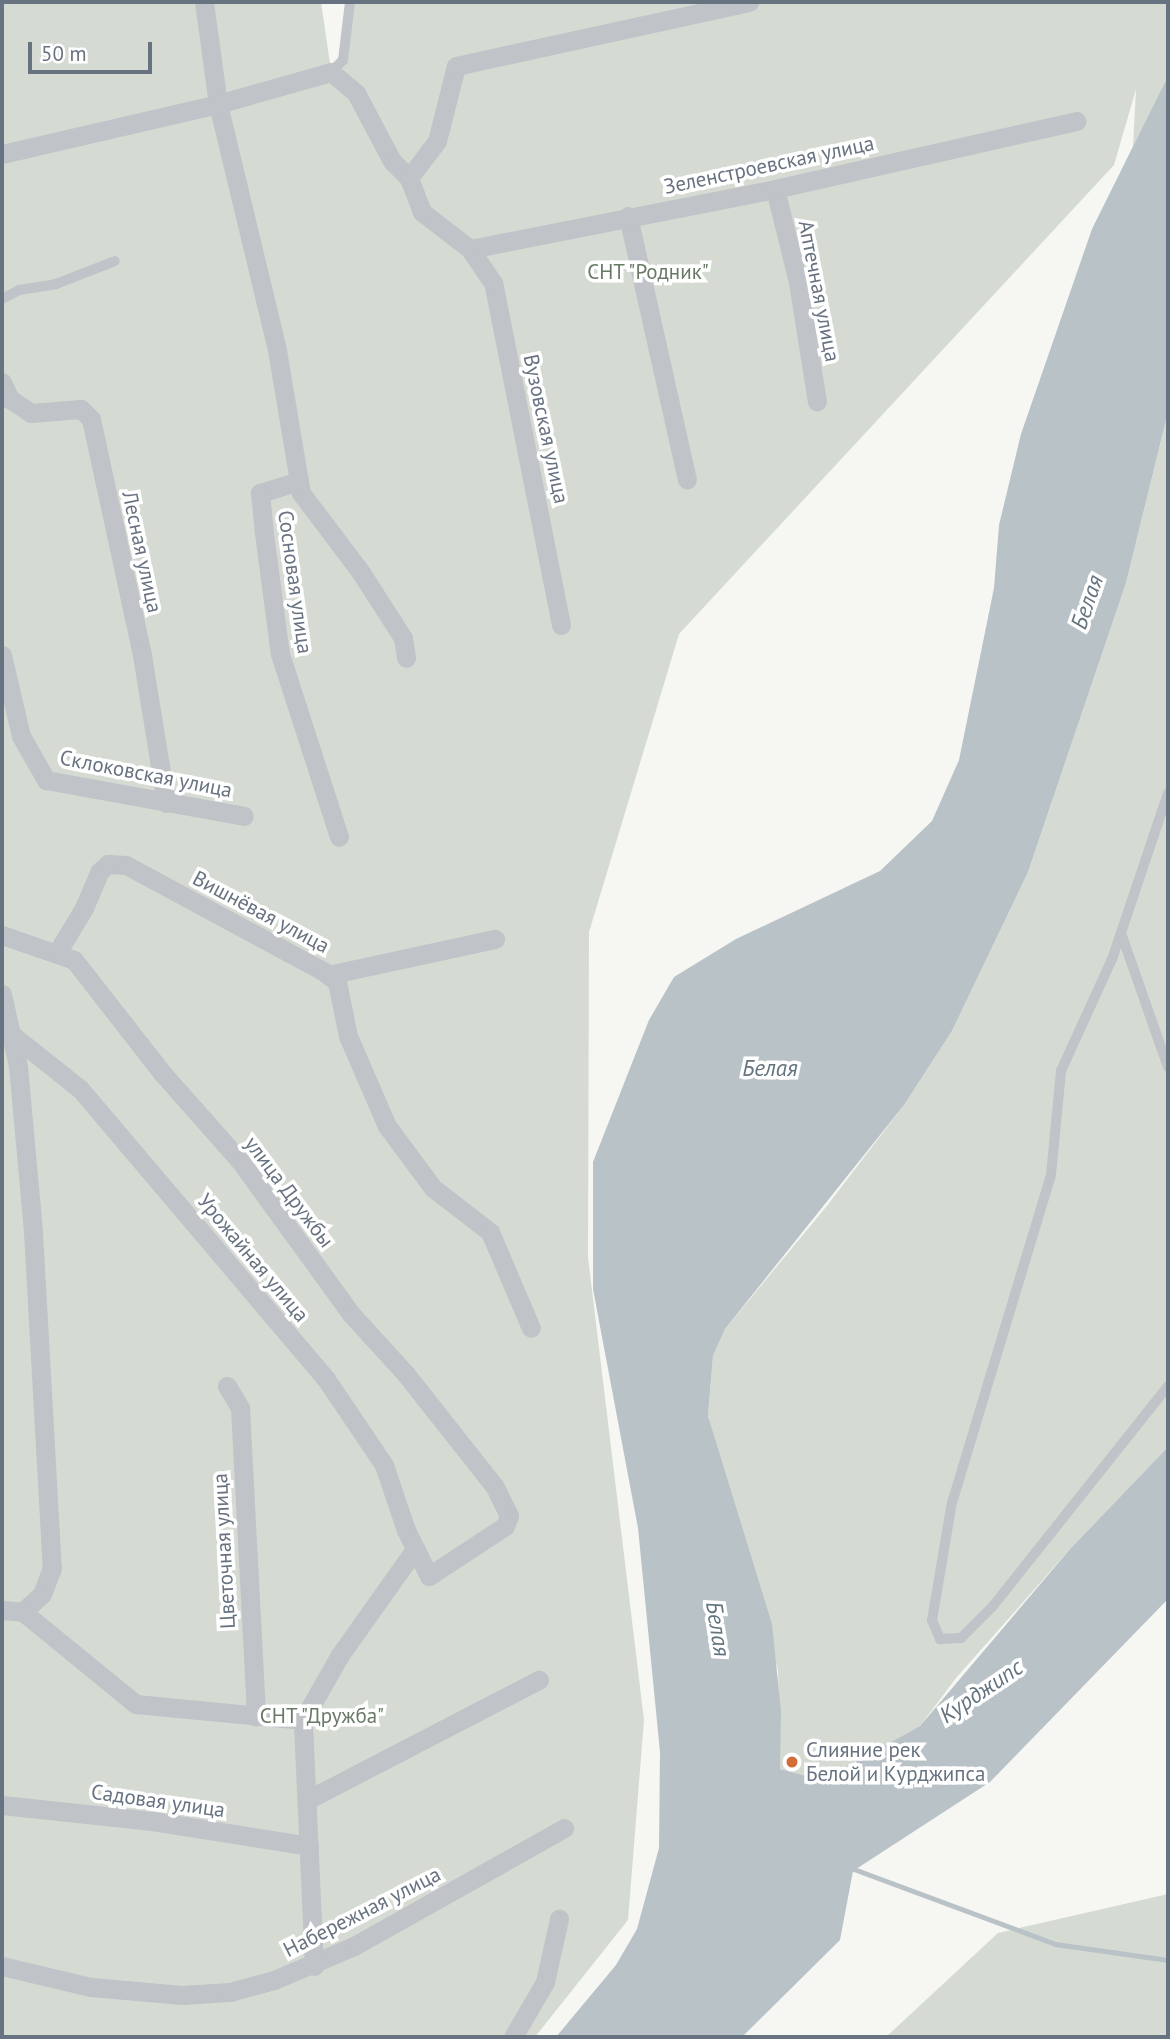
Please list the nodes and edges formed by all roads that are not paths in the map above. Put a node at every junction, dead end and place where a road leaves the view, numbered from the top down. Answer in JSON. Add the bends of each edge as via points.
{"nodes":[{"id":1,"x":204,"y":2,"type":"edge"},
{"id":2,"x":350,"y":2,"type":"edge"},
{"id":3,"x":743,"y":3,"type":"edge"},
{"id":4,"x":331,"y":72,"type":"junction"},
{"id":5,"x":218,"y":104,"type":"junction"},
{"id":6,"x":1076,"y":121,"type":"dead end"},
{"id":7,"x":2,"y":154,"type":"edge"},
{"id":8,"x":409,"y":178,"type":"junction"},
{"id":9,"x":775,"y":189,"type":"junction"},
{"id":10,"x":628,"y":216,"type":"junction"},
{"id":11,"x":470,"y":249,"type":"junction"},
{"id":12,"x":115,"y":261,"type":"dead end"},
{"id":13,"x":2,"y":299,"type":"edge"},
{"id":14,"x":2,"y":382,"type":"edge"},
{"id":15,"x":817,"y":402,"type":"dead end"},
{"id":16,"x":687,"y":479,"type":"dead end"},
{"id":17,"x":299,"y":481,"type":"junction"},
{"id":18,"x":561,"y":625,"type":"dead end"},
{"id":19,"x":2,"y":655,"type":"edge"},
{"id":20,"x":406,"y":657,"type":"dead end"},
{"id":21,"x":1168,"y":793,"type":"edge"},
{"id":22,"x":166,"y":803,"type":"junction"},
{"id":23,"x":244,"y":816,"type":"dead end"},
{"id":24,"x":339,"y":837,"type":"dead end"},
{"id":25,"x":1121,"y":933,"type":"junction"},
{"id":26,"x":2,"y":935,"type":"edge"},
{"id":27,"x":495,"y":939,"type":"dead end"},
{"id":28,"x":58,"y":951,"type":"junction"},
{"id":29,"x":328,"y":975,"type":"junction"},
{"id":30,"x":2,"y":994,"type":"edge"},
{"id":31,"x":6,"y":1028,"type":"edge"},
{"id":32,"x":1168,"y":1067,"type":"edge"},
{"id":33,"x":531,"y":1328,"type":"dead end"},
{"id":34,"x":227,"y":1386,"type":"dead end"},
{"id":35,"x":1168,"y":1386,"type":"edge"},
{"id":36,"x":415,"y":1549,"type":"junction"},
{"id":37,"x":429,"y":1576,"type":"joint"},
{"id":38,"x":2,"y":1610,"type":"edge"},
{"id":39,"x":23,"y":1612,"type":"junction"},
{"id":40,"x":539,"y":1680,"type":"dead end"},
{"id":41,"x":256,"y":1717,"type":"junction"},
{"id":42,"x":303,"y":1720,"type":"junction"},
{"id":43,"x":310,"y":1799,"type":"junction"},
{"id":44,"x":2,"y":1805,"type":"edge"},
{"id":45,"x":564,"y":1828,"type":"dead end"},
{"id":46,"x":309,"y":1846,"type":"junction"},
{"id":47,"x":559,"y":1919,"type":"dead end"},
{"id":48,"x":2,"y":1966,"type":"edge"},
{"id":49,"x":314,"y":1966,"type":"junction"},
{"id":50,"x":513,"y":2037,"type":"edge"}],
"edges":[{"from":1,"to":5,"type":"street","name":"Сосновая улица"},
{"from":2,"to":4,"type":"lane","via":[[343,60]]},
{"from":3,"to":8,"type":"street","via":[[456,66],[437,141]]},
{"from":4,"to":5,"type":"street"},
{"from":4,"to":8,"type":"street","via":[[356,93],[393,161]]},
{"from":5,"to":7,"type":"street"},
{"from":5,"to":17,"type":"street","name":"Сосновая улица","via":[[276,350]]},
{"from":6,"to":9,"type":"street","name":"Зеленстроевская улица"},
{"from":8,"to":11,"type":"street","name":"Вузовская улица","via":[[422,212]]},
{"from":9,"to":10,"type":"street","name":"Зеленстроевская улица"},
{"from":9,"to":15,"type":"street","name":"Аптечная улица","via":[[798,282]]},
{"from":10,"to":11,"type":"street","name":"Зеленстроевская улица"},
{"from":10,"to":16,"type":"street"},
{"from":11,"to":18,"type":"street","name":"Вузовская улица","via":[[493,283]]},
{"from":12,"to":13,"type":"lane"},
{"from":14,"to":22,"type":"street","name":"Лесная улица","via":[[10,400],[30,412],[81,409],[91,418],[142,655]]},
{"from":17,"to":20,"type":"street","name":"Сосновая улица","via":[[302,493],[403,638]]},
{"from":17,"to":24,"type":"street","name":"Сосновая улица","via":[[260,493],[264,533],[279,654]]},
{"from":19,"to":22,"type":"street","name":"Склоковская улица","via":[[21,736],[47,780]]},
{"from":21,"to":25,"type":"lane"},
{"from":22,"to":23,"type":"street","name":"Склоковская улица"},
{"from":25,"to":32,"type":"lane"},
{"from":25,"to":35,"type":"lane","via":[[1061,1071],[1051,1175],[952,1502],[932,1620],[940,1639],[961,1638],[993,1606]]},
{"from":26,"to":28,"type":"street","name":"улица Дружбы","via":[[31,948]]},
{"from":27,"to":29,"type":"street","name":"Вишнёвая улица"},
{"from":28,"to":29,"type":"street","name":"Вишнёвая улица","via":[[99,872],[108,864],[126,864]]},
{"from":28,"to":37,"type":"street","name":"улица Дружбы","via":[[74,960],[164,1075],[240,1161],[352,1315],[405,1373],[495,1487],[509,1516],[505,1526]]},
{"from":29,"to":33,"type":"street","via":[[337,982],[348,1036],[387,1126],[433,1188],[490,1232]]},
{"from":30,"to":31,"type":"street"},
{"from":31,"to":36,"type":"street","name":"Урожайная улица","via":[[80,1089],[112,1124],[332,1388],[384,1465]]},
{"from":31,"to":39,"type":"street","via":[[18,1066],[34,1245],[52,1568],[42,1594]]},
{"from":34,"to":41,"type":"street","name":"Цветочная улица","via":[[240,1408]]},
{"from":36,"to":37,"type":"street","name":"Урожайная улица"},
{"from":36,"to":42,"type":"street","via":[[340,1655]]},
{"from":38,"to":39,"type":"street"},
{"from":39,"to":41,"type":"street","via":[[136,1704]]},
{"from":40,"to":43,"type":"street"},
{"from":41,"to":42,"type":"street"},
{"from":42,"to":43,"type":"street"},
{"from":43,"to":46,"type":"street"},
{"from":44,"to":46,"type":"street","name":"Садовая улица","via":[[152,1821]]},
{"from":45,"to":49,"type":"street","name":"Набережная улица"},
{"from":46,"to":49,"type":"street"},
{"from":47,"to":50,"type":"street","via":[[545,1982]]},
{"from":48,"to":49,"type":"street","name":"Набережная улица","via":[[91,1987],[207,1996]]}]}
